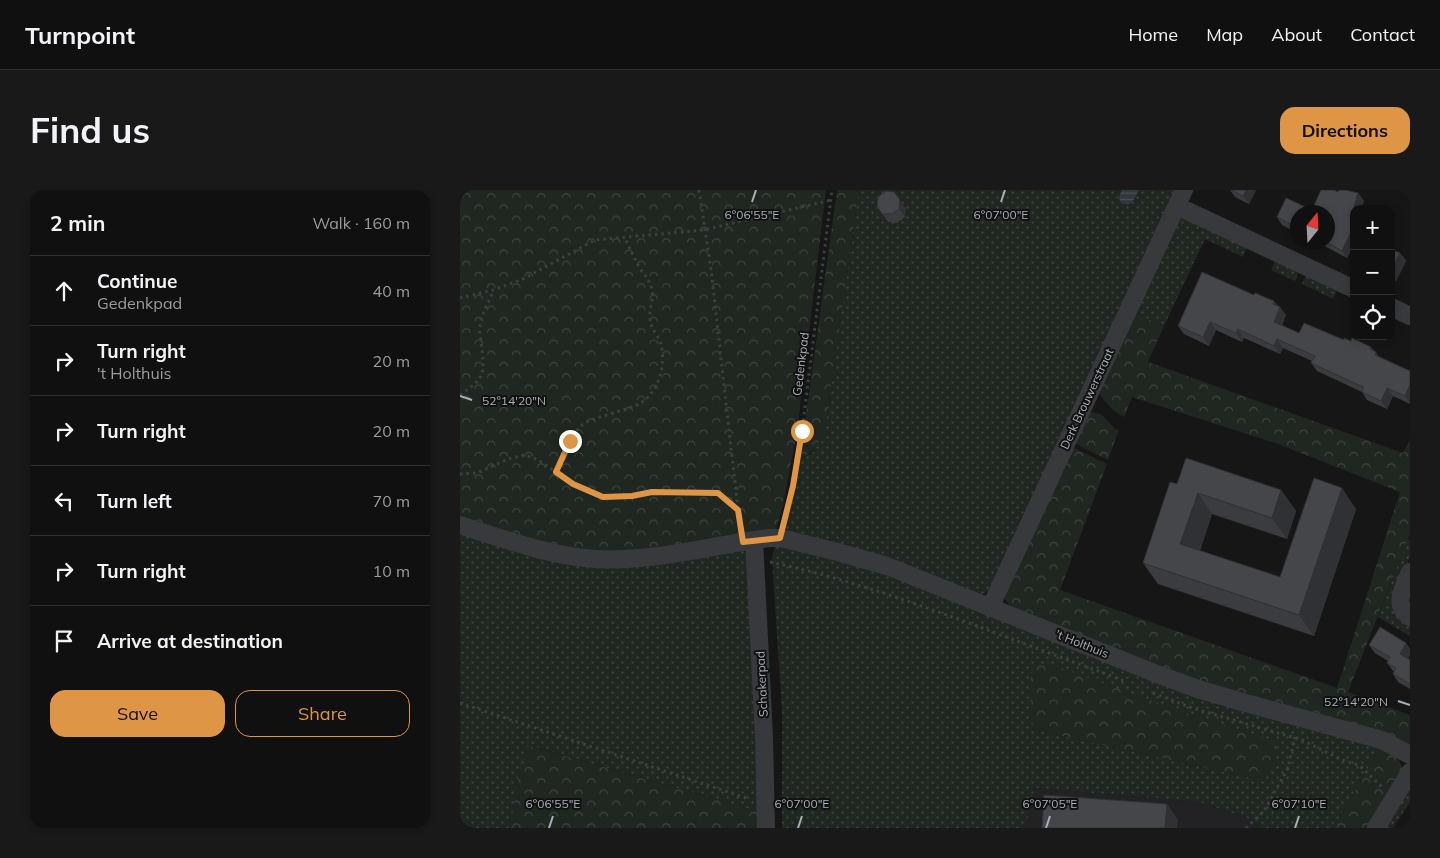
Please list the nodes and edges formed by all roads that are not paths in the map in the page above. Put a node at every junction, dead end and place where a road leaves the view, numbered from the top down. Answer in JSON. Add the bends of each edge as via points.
{"nodes":[{"id":1,"x":1180,"y":198,"type":"edge"},
{"id":2,"x":1350,"y":287,"type":"edge"},
{"id":3,"x":1395,"y":309,"type":"edge"},
{"id":4,"x":1410,"y":316,"type":"edge"},
{"id":5,"x":460,"y":525,"type":"edge"},
{"id":6,"x":748,"y":541,"type":"junction"},
{"id":7,"x":1410,"y":572,"type":"edge"},
{"id":8,"x":990,"y":608,"type":"junction"},
{"id":9,"x":1410,"y":617,"type":"edge"},
{"id":10,"x":1410,"y":755,"type":"edge"},
{"id":11,"x":1410,"y":772,"type":"edge"},
{"id":12,"x":766,"y":828,"type":"edge"},
{"id":13,"x":1376,"y":828,"type":"edge"}],
"edges":[{"from":1,"to":2,"type":"street"},
{"from":1,"to":8,"type":"street","name":"Derk Brouwerstraat"},
{"from":3,"to":4,"type":"street"},
{"from":5,"to":6,"type":"street","name":"'t Holthuis","via":[[546,551],[596,559],[654,557]]},
{"from":6,"to":8,"type":"street","name":"'t Holthuis","via":[[780,538],[834,551],[887,566]]},
{"from":6,"to":12,"type":"street","name":"Schakerpad","via":[[764,727]]},
{"from":7,"to":9,"type":"street","via":[[1400,599],[1403,611]]},
{"from":8,"to":10,"type":"street","name":"'t Holthuis","via":[[1190,686],[1382,740]]},
{"from":11,"to":13,"type":"street"}]}
